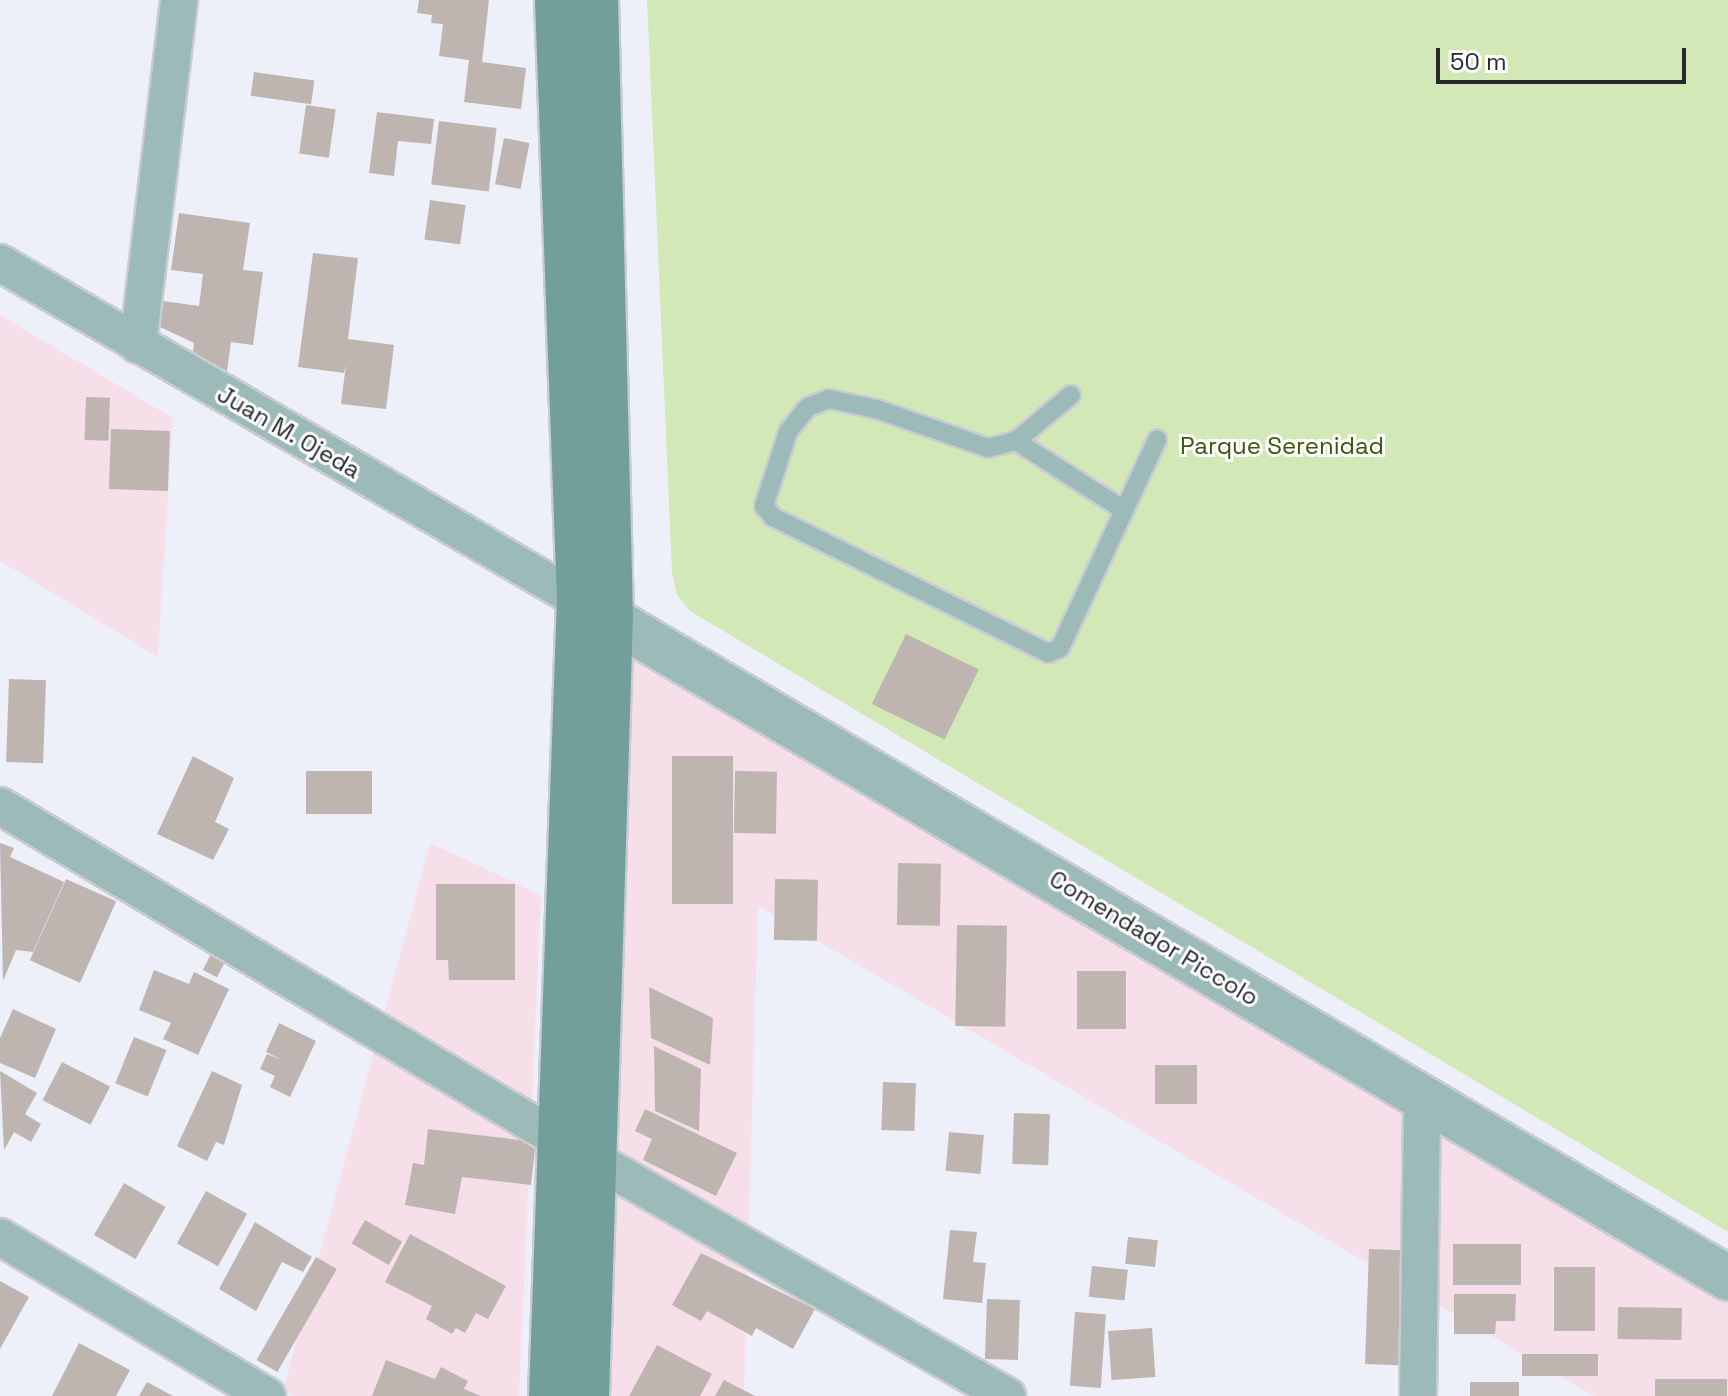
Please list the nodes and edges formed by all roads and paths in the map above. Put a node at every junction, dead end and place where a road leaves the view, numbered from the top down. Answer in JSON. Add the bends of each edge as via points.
{"nodes":[{"id":1,"x":179,"y":0,"type":"edge"},
{"id":2,"x":557,"y":0,"type":"edge"},
{"id":3,"x":596,"y":0,"type":"edge"},
{"id":4,"x":0,"y":263,"type":"edge"},
{"id":5,"x":138,"y":345,"type":"junction"},
{"id":6,"x":1071,"y":395,"type":"dead end"},
{"id":7,"x":1157,"y":440,"type":"dead end"},
{"id":8,"x":1016,"y":441,"type":"junction"},
{"id":9,"x":1124,"y":510,"type":"junction"},
{"id":10,"x":595,"y":608,"type":"junction"},
{"id":11,"x":0,"y":806,"type":"edge"},
{"id":12,"x":1422,"y":1097,"type":"junction"},
{"id":13,"x":579,"y":1151,"type":"junction"},
{"id":14,"x":0,"y":1237,"type":"edge"},
{"id":15,"x":1728,"y":1278,"type":"edge"},
{"id":16,"x":267,"y":1396,"type":"edge"},
{"id":17,"x":551,"y":1396,"type":"edge"},
{"id":18,"x":587,"y":1396,"type":"edge"},
{"id":19,"x":1007,"y":1396,"type":"edge"},
{"id":20,"x":1418,"y":1396,"type":"edge"}],
"edges":[{"from":1,"to":5,"type":"street"},
{"from":2,"to":10,"type":"main road"},
{"from":3,"to":10,"type":"main road"},
{"from":4,"to":5,"type":"street","name":"Juan M. Ojeda"},
{"from":5,"to":10,"type":"street","name":"Juan M. Ojeda"},
{"from":6,"to":8,"type":"lane"},
{"from":7,"to":9,"type":"lane"},
{"from":8,"to":9,"type":"lane"},
{"from":8,"to":9,"type":"lane","via":[[988,448],[876,409],[829,399],[808,407],[788,432],[764,506],[773,517],[1048,653],[1060,648]]},
{"from":10,"to":12,"type":"street","name":"Comendador Piccolo"},
{"from":10,"to":13,"type":"main road"},
{"from":11,"to":13,"type":"street"},
{"from":12,"to":15,"type":"street","name":"Comendador Piccolo"},
{"from":12,"to":20,"type":"street"},
{"from":13,"to":17,"type":"main road"},
{"from":13,"to":18,"type":"main road"},
{"from":13,"to":19,"type":"street"},
{"from":14,"to":16,"type":"street"}]}
